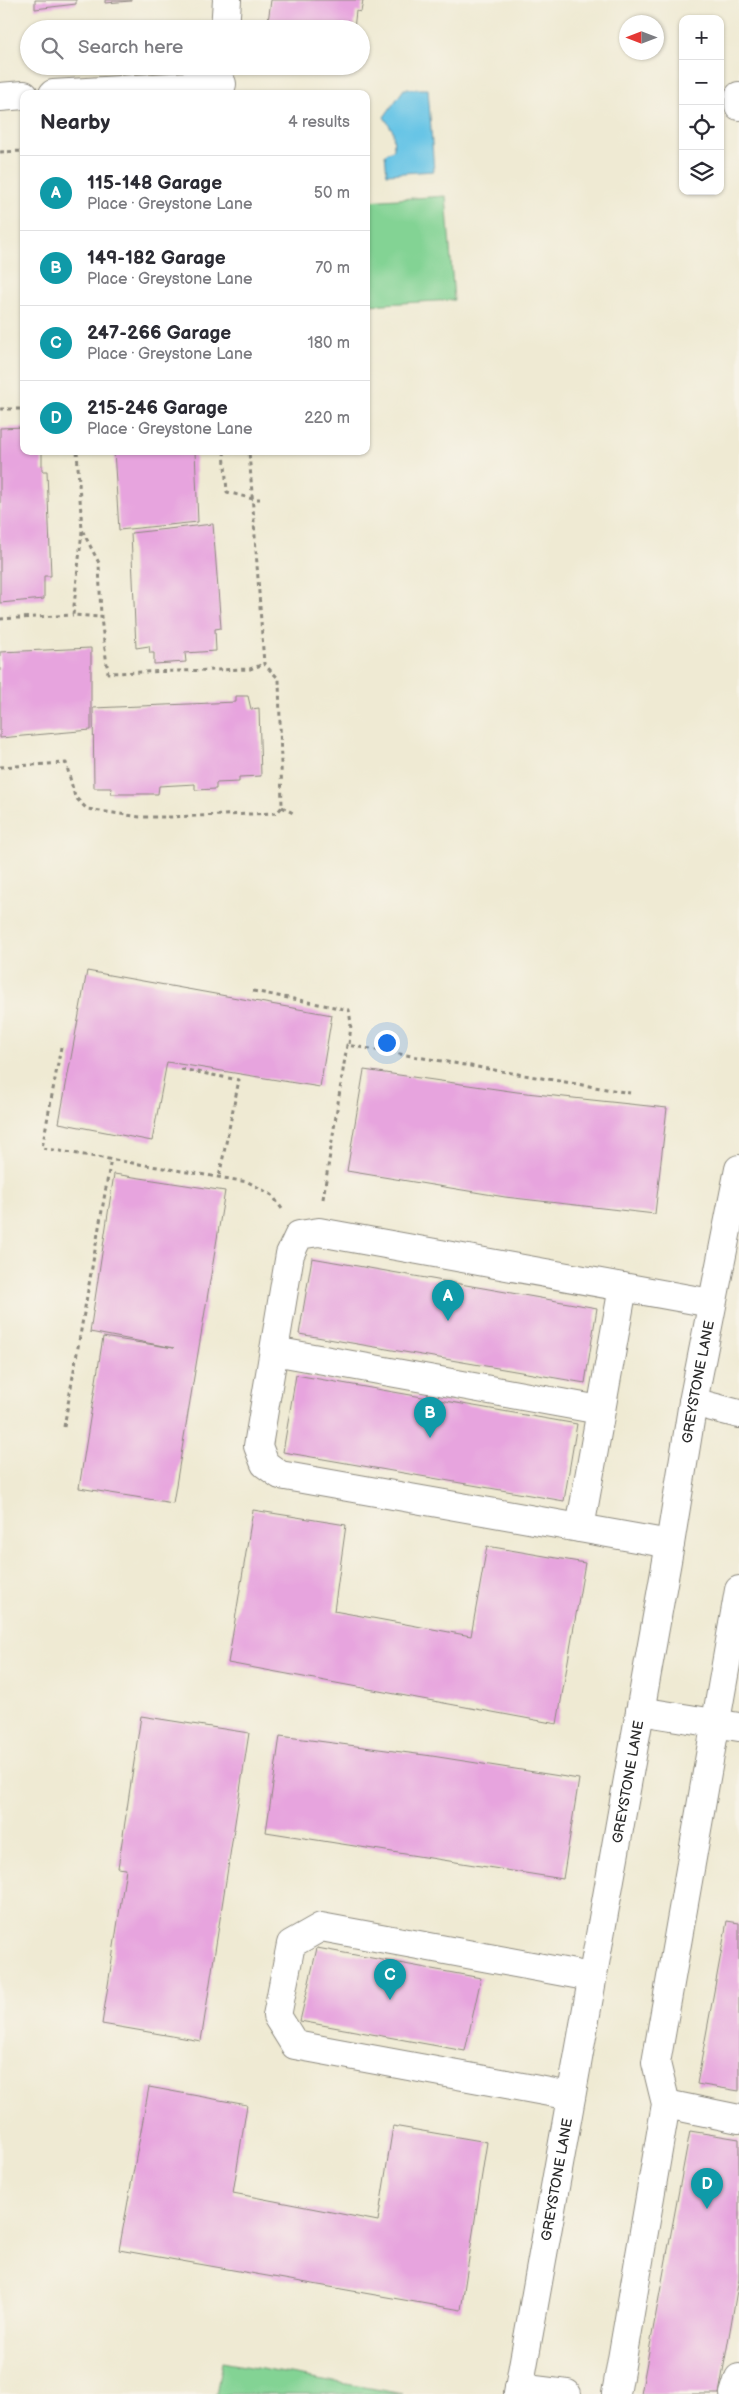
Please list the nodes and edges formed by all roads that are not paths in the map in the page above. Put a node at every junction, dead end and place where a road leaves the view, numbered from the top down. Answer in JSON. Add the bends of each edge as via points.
{"nodes":[{"id":1,"x":227,"y":0,"type":"edge"},
{"id":2,"x":226,"y":20,"type":"edge"},
{"id":3,"x":223,"y":81,"type":"edge"},
{"id":4,"x":105,"y":90,"type":"edge"},
{"id":5,"x":20,"y":96,"type":"edge"},
{"id":6,"x":739,"y":96,"type":"edge"},
{"id":7,"x":0,"y":97,"type":"edge"},
{"id":8,"x":739,"y":106,"type":"edge"},
{"id":9,"x":739,"y":1168,"type":"edge"},
{"id":10,"x":623,"y":1287,"type":"junction"},
{"id":11,"x":711,"y":1302,"type":"junction"},
{"id":12,"x":274,"y":1351,"type":"junction"},
{"id":13,"x":693,"y":1402,"type":"junction"},
{"id":14,"x":600,"y":1410,"type":"junction"},
{"id":15,"x":739,"y":1414,"type":"edge"},
{"id":16,"x":580,"y":1528,"type":"junction"},
{"id":17,"x":670,"y":1544,"type":"junction"},
{"id":18,"x":739,"y":1590,"type":"edge"},
{"id":19,"x":640,"y":1711,"type":"junction"},
{"id":20,"x":728,"y":1725,"type":"edge"},
{"id":21,"x":591,"y":1976,"type":"junction"},
{"id":22,"x":571,"y":2096,"type":"junction"},
{"id":23,"x":666,"y":2104,"type":"junction"},
{"id":24,"x":739,"y":2119,"type":"edge"},
{"id":25,"x":739,"y":2378,"type":"edge"},
{"id":26,"x":519,"y":2391,"type":"edge"},
{"id":27,"x":567,"y":2394,"type":"edge"},
{"id":28,"x":616,"y":2394,"type":"edge"},
{"id":29,"x":734,"y":2394,"type":"edge"}],
"edges":[{"from":1,"to":2,"type":"street"},
{"from":3,"to":4,"type":"street"},
{"from":5,"to":7,"type":"street"},
{"from":6,"to":8,"type":"street"},
{"from":9,"to":11,"type":"street","name":"GREYSTONE LANE"},
{"from":10,"to":11,"type":"street"},
{"from":10,"to":12,"type":"street","via":[[309,1233],[290,1254]]},
{"from":10,"to":14,"type":"street"},
{"from":11,"to":13,"type":"street","name":"GREYSTONE LANE"},
{"from":12,"to":14,"type":"street"},
{"from":12,"to":16,"type":"street","via":[[258,1446],[265,1464],[280,1475]]},
{"from":13,"to":15,"type":"street"},
{"from":13,"to":17,"type":"street","name":"GREYSTONE LANE"},
{"from":14,"to":16,"type":"street"},
{"from":16,"to":17,"type":"street"},
{"from":17,"to":19,"type":"street","name":"GREYSTONE LANE"},
{"from":18,"to":20,"type":"street"},
{"from":19,"to":20,"type":"street"},
{"from":19,"to":21,"type":"street","name":"GREYSTONE LANE"},
{"from":20,"to":23,"type":"street","via":[[656,2063]]},
{"from":21,"to":22,"type":"street","name":"GREYSTONE LANE"},
{"from":21,"to":22,"type":"street","via":[[322,1927],[291,1944],[277,2016],[295,2045]]},
{"from":22,"to":26,"type":"street","name":"GREYSTONE LANE"},
{"from":23,"to":24,"type":"street"},
{"from":23,"to":28,"type":"street"},
{"from":25,"to":29,"type":"street"},
{"from":26,"to":27,"type":"street"}]}
